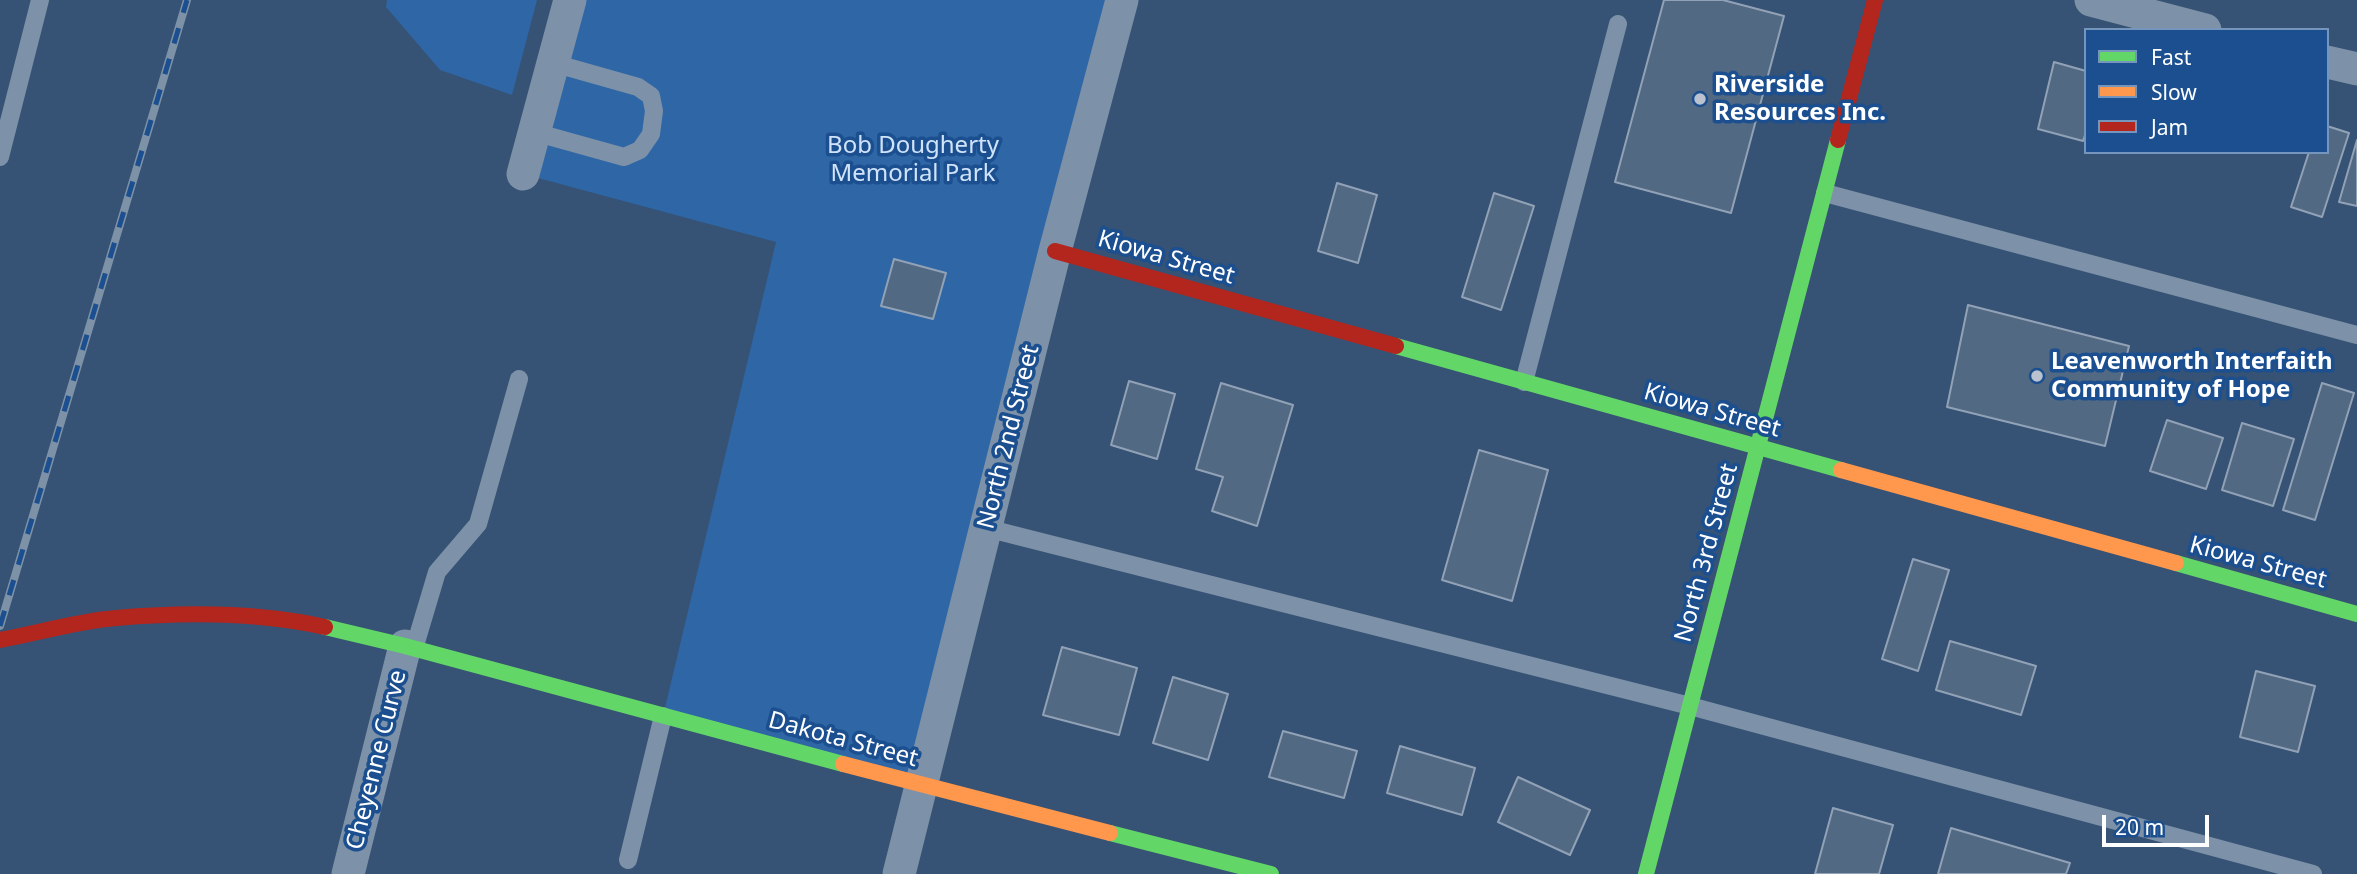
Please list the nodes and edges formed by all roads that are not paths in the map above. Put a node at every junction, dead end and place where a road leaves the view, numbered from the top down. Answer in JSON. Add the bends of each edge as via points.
{"nodes":[{"id":1,"x":40,"y":0,"type":"edge"},
{"id":2,"x":570,"y":0,"type":"edge"},
{"id":3,"x":1122,"y":0,"type":"edge"},
{"id":4,"x":1875,"y":0,"type":"edge"},
{"id":5,"x":2091,"y":0,"type":"edge"},
{"id":6,"x":1618,"y":24,"type":"dead end"},
{"id":7,"x":2198,"y":28,"type":"edge"},
{"id":8,"x":2329,"y":62,"type":"edge"},
{"id":9,"x":553,"y":63,"type":"junction"},
{"id":10,"x":2357,"y":69,"type":"edge"},
{"id":11,"x":534,"y":132,"type":"junction"},
{"id":12,"x":0,"y":157,"type":"edge"},
{"id":13,"x":523,"y":174,"type":"dead end"},
{"id":14,"x":1825,"y":193,"type":"junction"},
{"id":15,"x":1055,"y":251,"type":"junction"},
{"id":16,"x":2357,"y":335,"type":"edge"},
{"id":17,"x":519,"y":379,"type":"dead end"},
{"id":18,"x":1524,"y":382,"type":"junction"},
{"id":19,"x":1758,"y":448,"type":"junction"},
{"id":20,"x":986,"y":528,"type":"junction"},
{"id":21,"x":2357,"y":614,"type":"edge"},
{"id":22,"x":0,"y":639,"type":"edge"},
{"id":23,"x":409,"y":648,"type":"junction"},
{"id":24,"x":1690,"y":706,"type":"junction"},
{"id":25,"x":663,"y":716,"type":"junction"},
{"id":26,"x":921,"y":785,"type":"junction"},
{"id":27,"x":628,"y":860,"type":"dead end"},
{"id":28,"x":348,"y":874,"type":"edge"},
{"id":29,"x":899,"y":874,"type":"edge"},
{"id":30,"x":1271,"y":874,"type":"edge"},
{"id":31,"x":1646,"y":874,"type":"edge"},
{"id":32,"x":2313,"y":874,"type":"edge"}],
"edges":[{"from":1,"to":12,"type":"lane"},
{"from":2,"to":9,"type":"street"},
{"from":3,"to":15,"type":"street","name":"North 2nd Street"},
{"from":4,"to":14,"type":"street","name":"North 3rd Street"},
{"from":5,"to":7,"type":"street"},
{"from":6,"to":18,"type":"lane"},
{"from":8,"to":10,"type":"street"},
{"from":9,"to":11,"type":"street"},
{"from":9,"to":11,"type":"lane","via":[[638,87],[651,96],[651,134],[640,150],[624,157]]},
{"from":11,"to":13,"type":"street"},
{"from":14,"to":16,"type":"lane"},
{"from":14,"to":19,"type":"street","name":"North 3rd Street"},
{"from":15,"to":18,"type":"street","name":"Kiowa Street"},
{"from":15,"to":20,"type":"street","name":"North 2nd Street"},
{"from":17,"to":23,"type":"lane","via":[[478,524],[437,572]]},
{"from":18,"to":19,"type":"street","name":"Kiowa Street"},
{"from":19,"to":21,"type":"street","name":"Kiowa Street"},
{"from":19,"to":24,"type":"street","name":"North 3rd Street"},
{"from":20,"to":24,"type":"lane"},
{"from":20,"to":26,"type":"street","name":"North 2nd Street"},
{"from":22,"to":23,"type":"street","name":"Dakota Street","via":[[114,618],[202,614],[297,621]]},
{"from":23,"to":25,"type":"street","name":"Dakota Street"},
{"from":23,"to":28,"type":"street","name":"Cheyenne Curve"},
{"from":24,"to":31,"type":"street","name":"North 3rd Street"},
{"from":24,"to":32,"type":"lane"},
{"from":25,"to":26,"type":"street","name":"Dakota Street"},
{"from":25,"to":27,"type":"lane"},
{"from":26,"to":29,"type":"street","name":"North 2nd Street"},
{"from":26,"to":30,"type":"street","name":"Dakota Street"}]}
